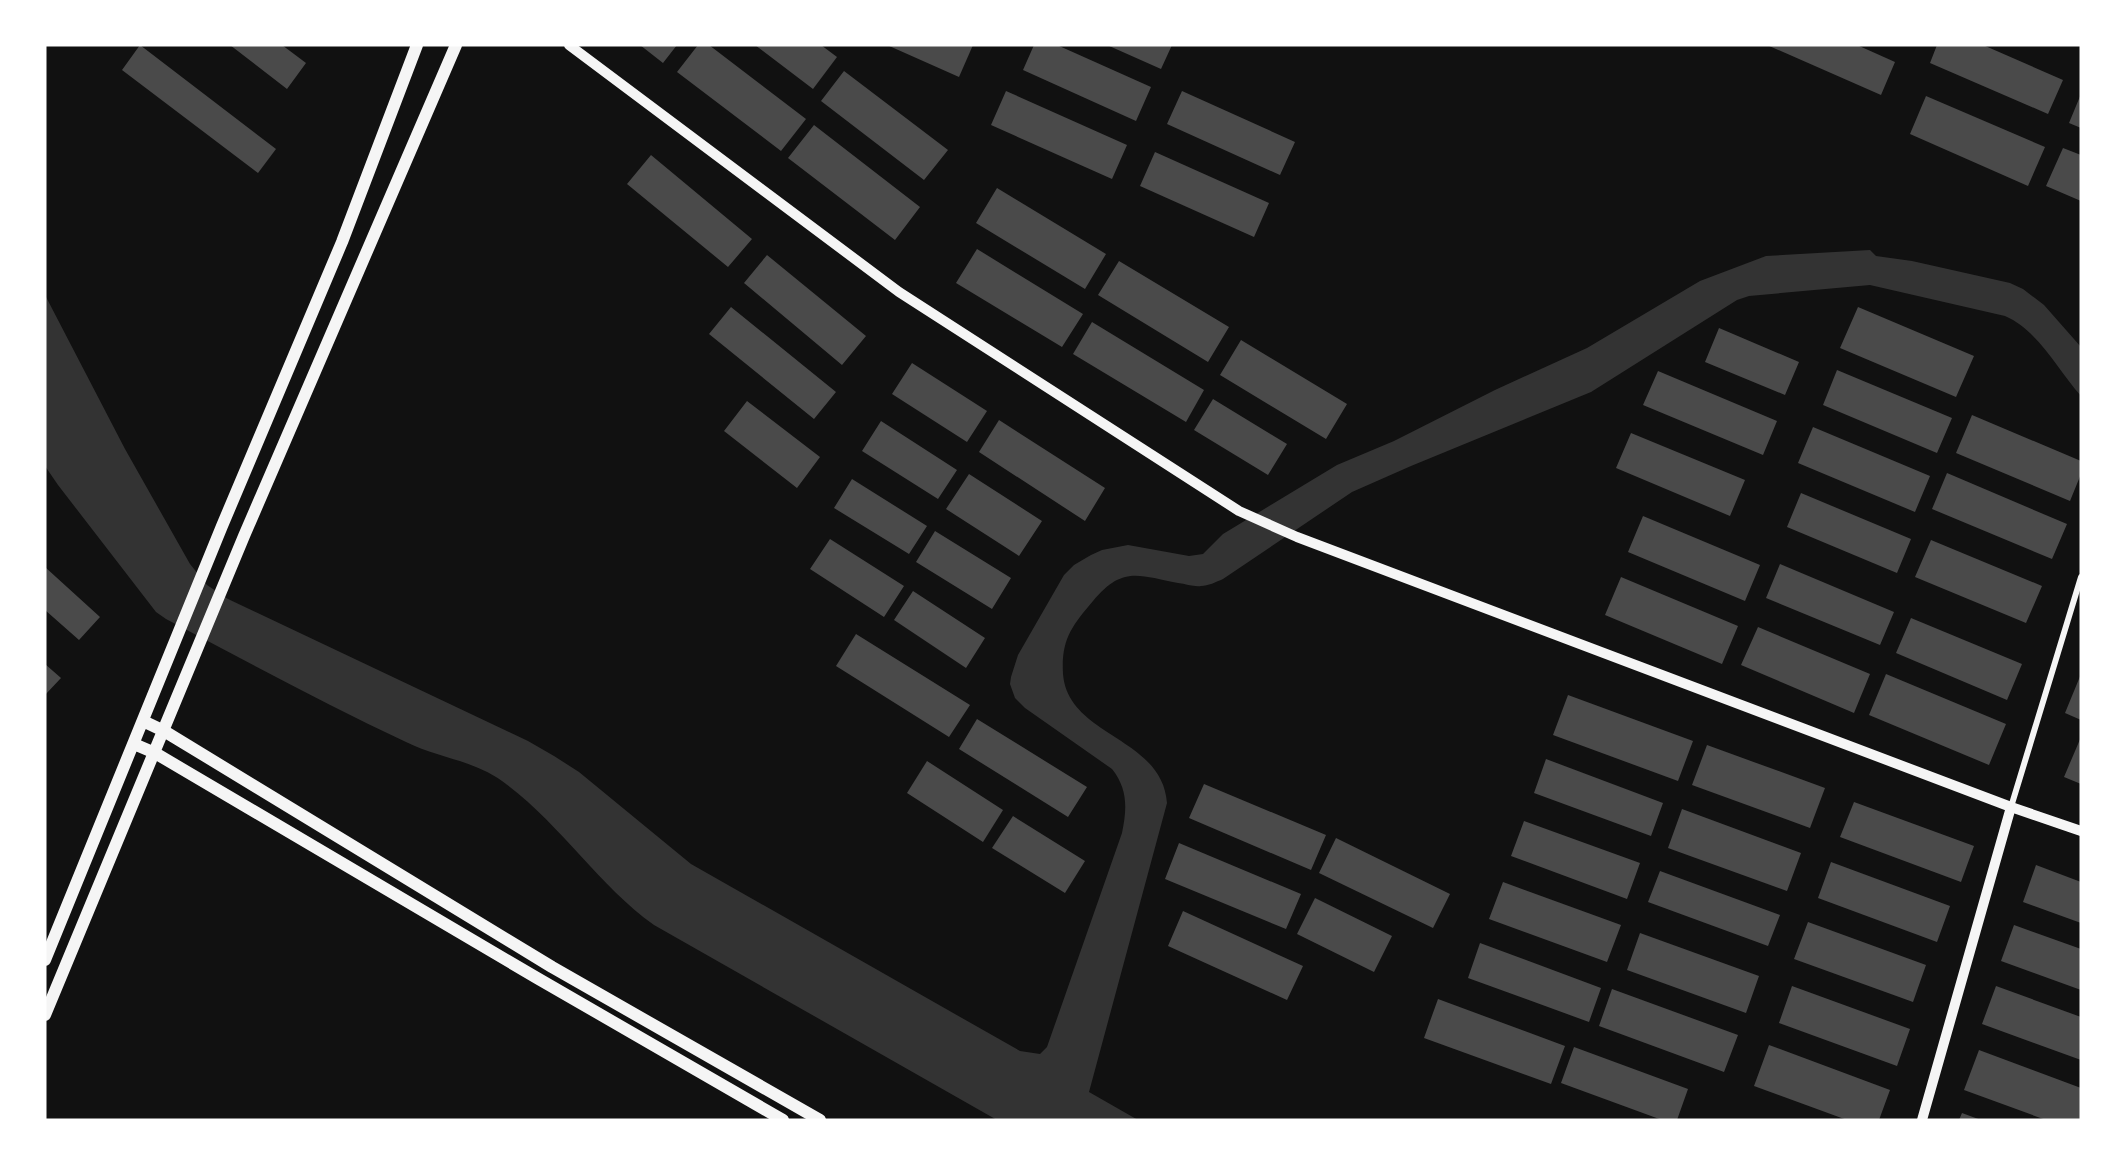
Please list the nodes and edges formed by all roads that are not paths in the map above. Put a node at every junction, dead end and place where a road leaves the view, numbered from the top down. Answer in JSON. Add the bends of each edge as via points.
{"nodes":[{"id":1,"x":417,"y":45,"type":"edge"},
{"id":2,"x":456,"y":45,"type":"edge"},
{"id":3,"x":569,"y":45,"type":"edge"},
{"id":4,"x":2081,"y":577,"type":"edge"},
{"id":5,"x":143,"y":721,"type":"junction"},
{"id":6,"x":164,"y":731,"type":"junction"},
{"id":7,"x":134,"y":744,"type":"junction"},
{"id":8,"x":155,"y":753,"type":"junction"},
{"id":9,"x":2012,"y":807,"type":"junction"},
{"id":10,"x":2081,"y":831,"type":"edge"},
{"id":11,"x":45,"y":960,"type":"edge"},
{"id":12,"x":45,"y":1015,"type":"edge"},
{"id":13,"x":783,"y":1120,"type":"edge"},
{"id":14,"x":820,"y":1120,"type":"edge"},
{"id":15,"x":1922,"y":1120,"type":"edge"}],
"edges":[{"from":1,"to":5,"type":"main road","via":[[342,242]]},
{"from":2,"to":6,"type":"main road"},
{"from":3,"to":9,"type":"street","via":[[899,292],[1239,511],[1297,537]]},
{"from":4,"to":9,"type":"street"},
{"from":5,"to":6,"type":"main road"},
{"from":5,"to":7,"type":"main road"},
{"from":6,"to":8,"type":"main road"},
{"from":6,"to":14,"type":"main road","via":[[552,967]]},
{"from":7,"to":8,"type":"main road"},
{"from":7,"to":11,"type":"main road"},
{"from":8,"to":12,"type":"main road"},
{"from":8,"to":13,"type":"main road"},
{"from":9,"to":10,"type":"street"},
{"from":9,"to":15,"type":"street"}]}
